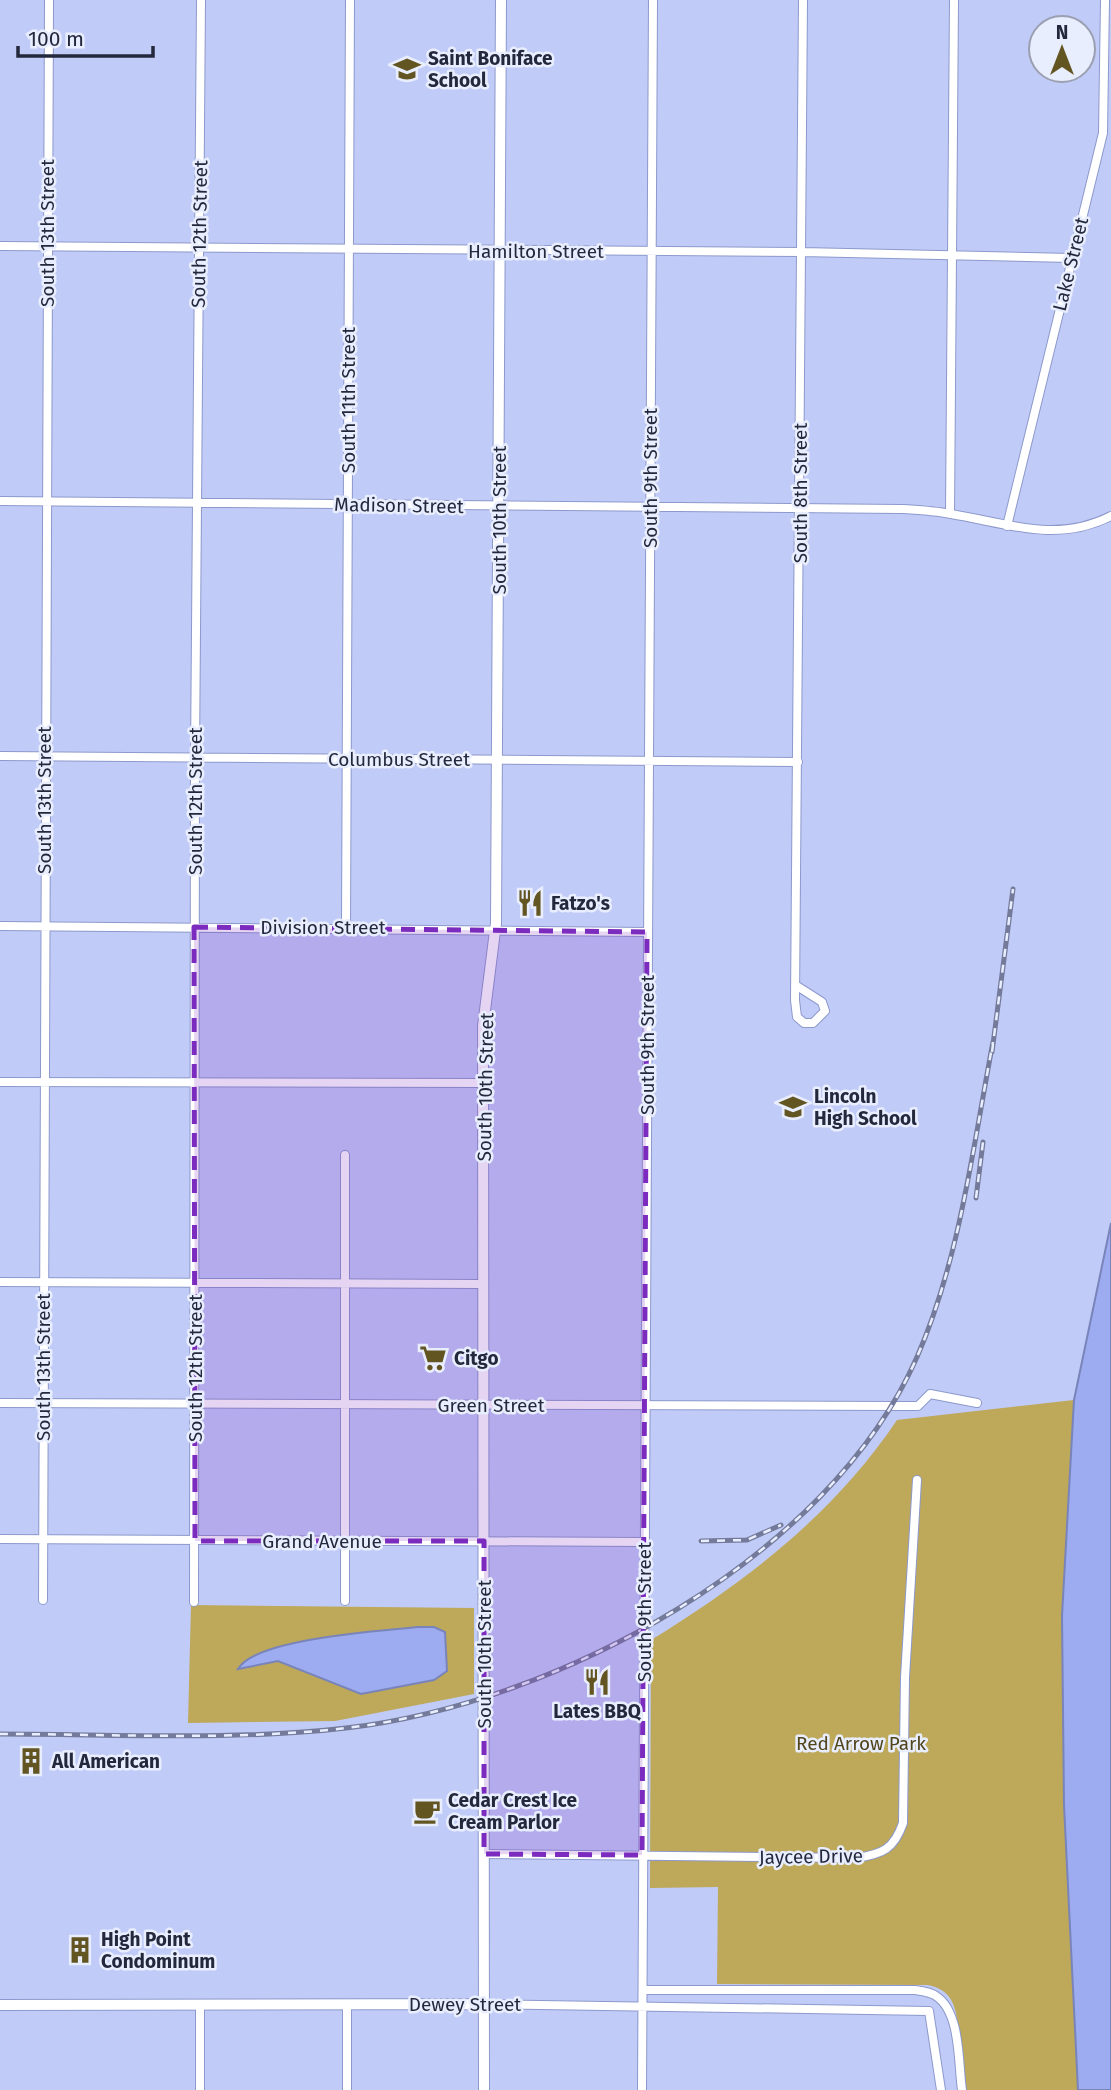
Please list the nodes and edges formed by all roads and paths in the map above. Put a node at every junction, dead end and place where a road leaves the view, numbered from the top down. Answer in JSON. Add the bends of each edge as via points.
{"nodes":[{"id":1,"x":48,"y":0,"type":"edge"},
{"id":2,"x":201,"y":0,"type":"edge"},
{"id":3,"x":350,"y":0,"type":"edge"},
{"id":4,"x":501,"y":0,"type":"edge"},
{"id":5,"x":653,"y":0,"type":"edge"},
{"id":6,"x":803,"y":0,"type":"edge"},
{"id":7,"x":954,"y":0,"type":"edge"},
{"id":8,"x":1105,"y":0,"type":"edge"},
{"id":9,"x":0,"y":246,"type":"edge"},
{"id":10,"x":46,"y":246,"type":"junction"},
{"id":11,"x":198,"y":248,"type":"junction"},
{"id":12,"x":349,"y":250,"type":"junction"},
{"id":13,"x":502,"y":251,"type":"junction"},
{"id":14,"x":651,"y":251,"type":"junction"},
{"id":15,"x":802,"y":252,"type":"junction"},
{"id":16,"x":951,"y":254,"type":"junction"},
{"id":17,"x":1071,"y":258,"type":"junction"},
{"id":18,"x":0,"y":501,"type":"edge"},
{"id":19,"x":46,"y":501,"type":"junction"},
{"id":20,"x":197,"y":503,"type":"junction"},
{"id":21,"x":348,"y":504,"type":"junction"},
{"id":22,"x":499,"y":506,"type":"junction"},
{"id":23,"x":650,"y":507,"type":"junction"},
{"id":24,"x":800,"y":507,"type":"junction"},
{"id":25,"x":950,"y":513,"type":"junction"},
{"id":26,"x":1111,"y":516,"type":"edge"},
{"id":27,"x":1007,"y":526,"type":"junction"},
{"id":28,"x":0,"y":756,"type":"edge"},
{"id":29,"x":44,"y":756,"type":"junction"},
{"id":30,"x":195,"y":757,"type":"junction"},
{"id":31,"x":347,"y":759,"type":"junction"},
{"id":32,"x":498,"y":760,"type":"junction"},
{"id":33,"x":648,"y":761,"type":"junction"},
{"id":34,"x":799,"y":762,"type":"junction"},
{"id":35,"x":0,"y":926,"type":"edge"},
{"id":36,"x":43,"y":926,"type":"junction"},
{"id":37,"x":194,"y":927,"type":"junction"},
{"id":38,"x":346,"y":927,"type":"junction"},
{"id":39,"x":496,"y":929,"type":"junction"},
{"id":40,"x":646,"y":932,"type":"junction"},
{"id":41,"x":797,"y":986,"type":"junction"},
{"id":42,"x":0,"y":1082,"type":"edge"},
{"id":43,"x":43,"y":1082,"type":"junction"},
{"id":44,"x":194,"y":1083,"type":"junction"},
{"id":45,"x":483,"y":1083,"type":"junction"},
{"id":46,"x":345,"y":1155,"type":"dead end"},
{"id":47,"x":0,"y":1282,"type":"edge"},
{"id":48,"x":43,"y":1282,"type":"junction"},
{"id":49,"x":195,"y":1282,"type":"junction"},
{"id":50,"x":345,"y":1284,"type":"junction"},
{"id":51,"x":483,"y":1284,"type":"junction"},
{"id":52,"x":0,"y":1403,"type":"edge"},
{"id":53,"x":43,"y":1403,"type":"junction"},
{"id":54,"x":194,"y":1403,"type":"junction"},
{"id":55,"x":977,"y":1403,"type":"dead end"},
{"id":56,"x":347,"y":1404,"type":"junction"},
{"id":57,"x":483,"y":1405,"type":"junction"},
{"id":58,"x":645,"y":1405,"type":"junction"},
{"id":59,"x":917,"y":1480,"type":"dead end"},
{"id":60,"x":0,"y":1539,"type":"edge"},
{"id":61,"x":42,"y":1540,"type":"junction"},
{"id":62,"x":195,"y":1541,"type":"junction"},
{"id":63,"x":345,"y":1541,"type":"junction"},
{"id":64,"x":484,"y":1541,"type":"junction"},
{"id":65,"x":644,"y":1542,"type":"junction"},
{"id":66,"x":43,"y":1600,"type":"dead end"},
{"id":67,"x":345,"y":1601,"type":"dead end"},
{"id":68,"x":194,"y":1602,"type":"dead end"},
{"id":69,"x":484,"y":1854,"type":"junction"},
{"id":70,"x":642,"y":1855,"type":"junction"},
{"id":71,"x":643,"y":1990,"type":"junction"},
{"id":72,"x":792,"y":1990,"type":"junction"},
{"id":73,"x":944,"y":2002,"type":"junction"},
{"id":74,"x":484,"y":2004,"type":"junction"},
{"id":75,"x":0,"y":2005,"type":"edge"},
{"id":76,"x":200,"y":2005,"type":"junction"},
{"id":77,"x":347,"y":2005,"type":"junction"},
{"id":78,"x":643,"y":2005,"type":"junction"},
{"id":79,"x":792,"y":2009,"type":"junction"},
{"id":80,"x":929,"y":2011,"type":"junction"},
{"id":81,"x":200,"y":2090,"type":"edge"},
{"id":82,"x":347,"y":2090,"type":"edge"},
{"id":83,"x":484,"y":2090,"type":"edge"},
{"id":84,"x":642,"y":2090,"type":"edge"},
{"id":85,"x":941,"y":2090,"type":"edge"},
{"id":86,"x":962,"y":2090,"type":"edge"}],
"edges":[{"from":1,"to":10,"type":"street","name":"South 13th Street"},
{"from":2,"to":11,"type":"street","name":"South 12th Street"},
{"from":3,"to":12,"type":"street","name":"South 11th Street"},
{"from":4,"to":13,"type":"street","name":"South 10th Street"},
{"from":5,"to":14,"type":"street","name":"South 9th Street"},
{"from":6,"to":15,"type":"street","name":"South 8th Street"},
{"from":7,"to":16,"type":"street"},
{"from":8,"to":17,"type":"street","name":"Lake Street","via":[[1103,133]]},
{"from":9,"to":10,"type":"street","name":"Hamilton Street"},
{"from":10,"to":11,"type":"street","name":"Hamilton Street"},
{"from":10,"to":19,"type":"street","name":"South 13th Street"},
{"from":11,"to":12,"type":"street","name":"Hamilton Street"},
{"from":11,"to":20,"type":"street","name":"South 12th Street"},
{"from":12,"to":13,"type":"street","name":"Hamilton Street"},
{"from":12,"to":21,"type":"street","name":"South 11th Street"},
{"from":13,"to":14,"type":"street","name":"Hamilton Street"},
{"from":13,"to":22,"type":"street","name":"South 10th Street"},
{"from":14,"to":15,"type":"street","name":"Hamilton Street"},
{"from":14,"to":23,"type":"street","name":"South 9th Street"},
{"from":15,"to":16,"type":"street","name":"Hamilton Street"},
{"from":15,"to":24,"type":"street","name":"South 8th Street"},
{"from":16,"to":17,"type":"street","name":"Hamilton Street"},
{"from":16,"to":25,"type":"street"},
{"from":17,"to":27,"type":"street","name":"Lake Street"},
{"from":18,"to":19,"type":"street","name":"Madison Street"},
{"from":19,"to":20,"type":"street","name":"Madison Street"},
{"from":19,"to":29,"type":"street","name":"South 13th Street"},
{"from":20,"to":21,"type":"street","name":"Madison Street"},
{"from":20,"to":30,"type":"street","name":"South 12th Street"},
{"from":21,"to":22,"type":"street","name":"Madison Street"},
{"from":21,"to":31,"type":"street","name":"South 11th Street"},
{"from":22,"to":23,"type":"street","name":"Madison Street"},
{"from":22,"to":32,"type":"street","name":"South 10th Street"},
{"from":23,"to":24,"type":"street","name":"Madison Street"},
{"from":23,"to":33,"type":"street","name":"South 9th Street"},
{"from":24,"to":25,"type":"street","name":"Madison Street"},
{"from":24,"to":34,"type":"street","name":"South 8th Street"},
{"from":25,"to":27,"type":"street","name":"Madison Street"},
{"from":26,"to":27,"type":"street","name":"Madison Street","via":[[1058,532]]},
{"from":28,"to":29,"type":"street","name":"Columbus Street"},
{"from":29,"to":30,"type":"street","name":"Columbus Street"},
{"from":29,"to":36,"type":"street","name":"South 13th Street"},
{"from":30,"to":31,"type":"street","name":"Columbus Street"},
{"from":30,"to":37,"type":"street","name":"South 12th Street"},
{"from":31,"to":32,"type":"street","name":"Columbus Street"},
{"from":31,"to":38,"type":"street","name":"South 11th Street"},
{"from":32,"to":33,"type":"street","name":"Columbus Street"},
{"from":32,"to":39,"type":"street","name":"South 10th Street"},
{"from":33,"to":34,"type":"street","name":"Columbus Street"},
{"from":33,"to":40,"type":"street","name":"South 9th Street"},
{"from":34,"to":41,"type":"street","name":"South 8th Street"},
{"from":35,"to":36,"type":"street","name":"Division Street"},
{"from":36,"to":37,"type":"street","name":"Division Street"},
{"from":36,"to":43,"type":"street","name":"South 13th Street"},
{"from":37,"to":38,"type":"street","name":"Division Street"},
{"from":37,"to":44,"type":"street","name":"South 12th Street"},
{"from":38,"to":39,"type":"street","name":"Division Street"},
{"from":39,"to":40,"type":"street","name":"Division Street"},
{"from":39,"to":45,"type":"street","name":"South 10th Street","via":[[483,1026]]},
{"from":40,"to":58,"type":"street","name":"South 9th Street"},
{"from":41,"to":41,"type":"street","name":"South 8th Street","via":[[797,1017],[813,1023],[825,1011],[822,1002]]},
{"from":42,"to":43,"type":"street"},
{"from":43,"to":44,"type":"street"},
{"from":43,"to":48,"type":"street","name":"South 13th Street"},
{"from":44,"to":45,"type":"street"},
{"from":44,"to":49,"type":"street","name":"South 12th Street"},
{"from":45,"to":51,"type":"street","name":"South 10th Street"},
{"from":46,"to":50,"type":"street"},
{"from":47,"to":48,"type":"street"},
{"from":48,"to":49,"type":"street"},
{"from":48,"to":53,"type":"street","name":"South 13th Street"},
{"from":49,"to":50,"type":"street"},
{"from":49,"to":54,"type":"street","name":"South 12th Street"},
{"from":50,"to":51,"type":"street"},
{"from":50,"to":56,"type":"street"},
{"from":51,"to":57,"type":"street","name":"South 10th Street"},
{"from":52,"to":53,"type":"street","name":"Green Street"},
{"from":53,"to":54,"type":"street","name":"Green Street"},
{"from":53,"to":61,"type":"street","name":"South 13th Street"},
{"from":54,"to":56,"type":"street","name":"Green Street"},
{"from":54,"to":62,"type":"street","name":"South 12th Street"},
{"from":55,"to":58,"type":"street","name":"Green Street","via":[[930,1394],[918,1406]]},
{"from":56,"to":57,"type":"street","name":"Green Street"},
{"from":56,"to":63,"type":"street"},
{"from":57,"to":58,"type":"street","name":"Green Street"},
{"from":57,"to":64,"type":"street","name":"South 10th Street"},
{"from":58,"to":65,"type":"street","name":"South 9th Street"},
{"from":59,"to":70,"type":"street","name":"Jaycee Drive","via":[[905,1677],[906,1790],[896,1841],[882,1854],[856,1858]]},
{"from":60,"to":61,"type":"street","name":"Grand Avenue"},
{"from":61,"to":62,"type":"street","name":"Grand Avenue"},
{"from":61,"to":66,"type":"street","name":"South 13th Street"},
{"from":62,"to":63,"type":"street","name":"Grand Avenue"},
{"from":62,"to":68,"type":"street","name":"South 12th Street"},
{"from":63,"to":64,"type":"street","name":"Grand Avenue"},
{"from":63,"to":67,"type":"street"},
{"from":64,"to":65,"type":"street","name":"Grand Avenue"},
{"from":64,"to":69,"type":"street","name":"South 10th Street"},
{"from":65,"to":70,"type":"street","name":"South 9th Street"},
{"from":69,"to":70,"type":"street","name":"Jaycee Drive"},
{"from":69,"to":74,"type":"street","name":"South 10th Street"},
{"from":70,"to":71,"type":"street","name":"South 9th Street"},
{"from":71,"to":72,"type":"street"},
{"from":71,"to":78,"type":"street","name":"South 9th Street"},
{"from":72,"to":73,"type":"street","via":[[915,1990],[934,1994]]},
{"from":72,"to":79,"type":"street"},
{"from":73,"to":80,"type":"street"},
{"from":73,"to":86,"type":"street","via":[[952,2019]]},
{"from":74,"to":77,"type":"street","name":"Dewey Street"},
{"from":74,"to":78,"type":"street","name":"Dewey Street"},
{"from":74,"to":83,"type":"street","name":"South 10th Street"},
{"from":75,"to":76,"type":"street","name":"Dewey Street"},
{"from":76,"to":77,"type":"street","name":"Dewey Street"},
{"from":76,"to":81,"type":"street"},
{"from":77,"to":82,"type":"street"},
{"from":78,"to":79,"type":"street","name":"Dewey Street"},
{"from":78,"to":84,"type":"street","name":"South 9th Street"},
{"from":79,"to":80,"type":"street","name":"Dewey Street"},
{"from":80,"to":85,"type":"street"}]}
